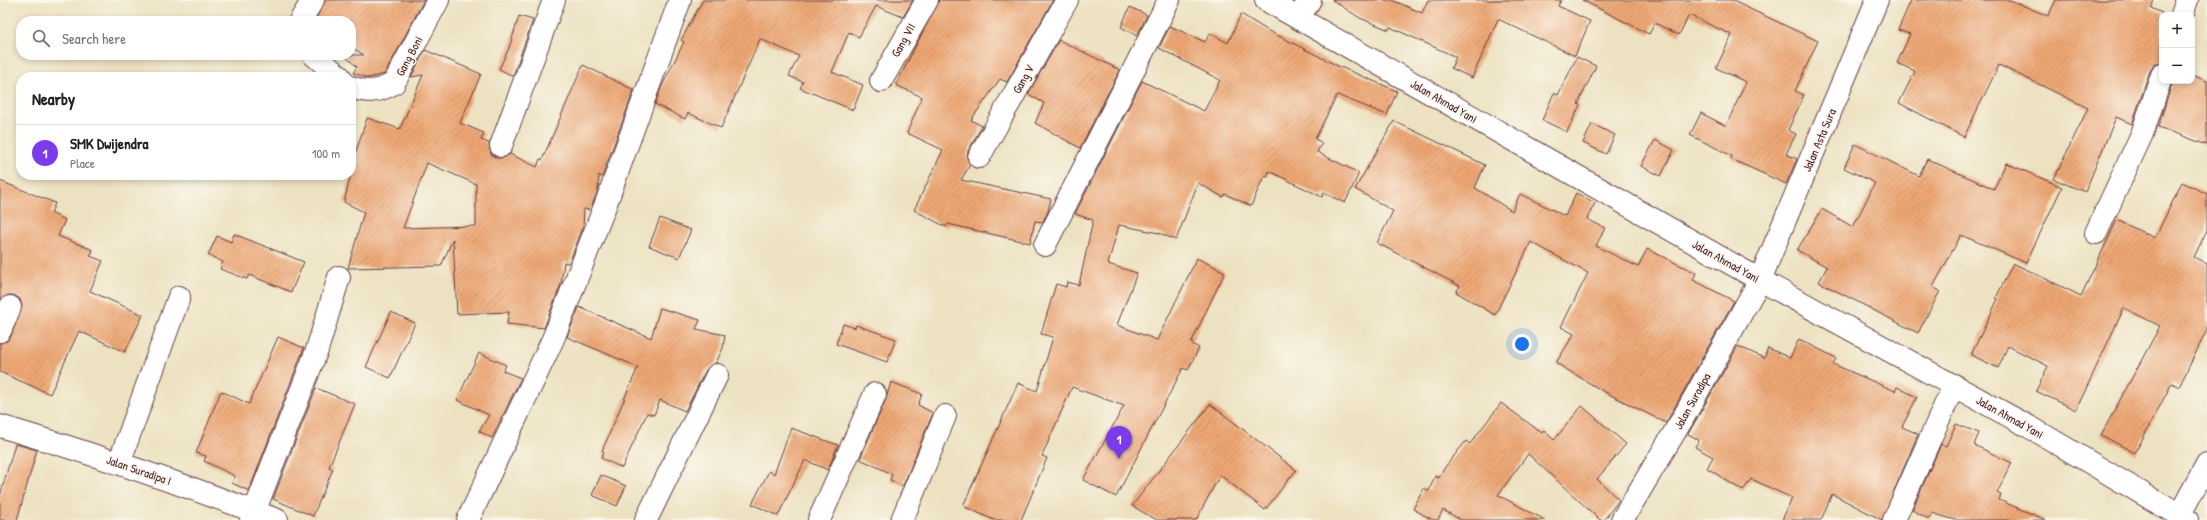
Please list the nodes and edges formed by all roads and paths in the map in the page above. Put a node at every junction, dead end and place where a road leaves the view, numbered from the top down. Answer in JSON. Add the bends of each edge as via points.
{"nodes":[{"id":1,"x":313,"y":0,"type":"edge"},
{"id":2,"x":554,"y":0,"type":"edge"},
{"id":3,"x":680,"y":0,"type":"edge"},
{"id":4,"x":927,"y":0,"type":"edge"},
{"id":5,"x":1067,"y":0,"type":"edge"},
{"id":6,"x":1169,"y":0,"type":"edge"},
{"id":7,"x":1266,"y":0,"type":"edge"},
{"id":8,"x":1310,"y":0,"type":"edge"},
{"id":9,"x":1877,"y":0,"type":"edge"},
{"id":10,"x":2188,"y":0,"type":"edge"},
{"id":11,"x":436,"y":5,"type":"edge"},
{"id":12,"x":2183,"y":12,"type":"edge"},
{"id":13,"x":303,"y":16,"type":"edge"},
{"id":14,"x":1298,"y":18,"type":"junction"},
{"id":15,"x":320,"y":60,"type":"edge"},
{"id":16,"x":334,"y":72,"type":"edge"},
{"id":17,"x":881,"y":81,"type":"dead end"},
{"id":18,"x":2159,"y":84,"type":"edge"},
{"id":19,"x":356,"y":88,"type":"edge"},
{"id":20,"x":501,"y":146,"type":"dead end"},
{"id":21,"x":979,"y":157,"type":"dead end"},
{"id":22,"x":2096,"y":233,"type":"dead end"},
{"id":23,"x":1045,"y":245,"type":"dead end"},
{"id":24,"x":339,"y":277,"type":"dead end"},
{"id":25,"x":1760,"y":280,"type":"junction"},
{"id":26,"x":179,"y":297,"type":"dead end"},
{"id":27,"x":10,"y":307,"type":"dead end"},
{"id":28,"x":0,"y":331,"type":"edge"},
{"id":29,"x":717,"y":375,"type":"dead end"},
{"id":30,"x":1954,"y":385,"type":"junction"},
{"id":31,"x":875,"y":394,"type":"dead end"},
{"id":32,"x":945,"y":416,"type":"dead end"},
{"id":33,"x":0,"y":426,"type":"edge"},
{"id":34,"x":119,"y":462,"type":"junction"},
{"id":35,"x":2207,"y":464,"type":"edge"},
{"id":36,"x":253,"y":516,"type":"edge"},
{"id":37,"x":2183,"y":517,"type":"edge"},
{"id":38,"x":277,"y":520,"type":"edge"},
{"id":39,"x":468,"y":520,"type":"edge"},
{"id":40,"x":646,"y":520,"type":"edge"},
{"id":41,"x":819,"y":520,"type":"edge"},
{"id":42,"x":902,"y":520,"type":"edge"},
{"id":43,"x":1622,"y":520,"type":"edge"},
{"id":44,"x":1894,"y":520,"type":"edge"}],
"edges":[{"from":1,"to":13,"type":"street"},
{"from":2,"to":20,"type":"street"},
{"from":3,"to":39,"type":"street","via":[[553,339]]},
{"from":4,"to":17,"type":"street","name":"Gang VII"},
{"from":5,"to":21,"type":"street","name":"Gang V"},
{"from":6,"to":23,"type":"street"},
{"from":7,"to":14,"type":"street","name":"Jalan Ahmad Yani"},
{"from":8,"to":14,"type":"street"},
{"from":9,"to":25,"type":"street","name":"Jalan Asta Sura"},
{"from":10,"to":12,"type":"street"},
{"from":11,"to":19,"type":"street","name":"Gang Boni","via":[[394,83],[383,90],[372,92]]},
{"from":14,"to":25,"type":"street","name":"Jalan Ahmad Yani"},
{"from":15,"to":16,"type":"street"},
{"from":18,"to":22,"type":"street","via":[[2142,134]]},
{"from":24,"to":36,"type":"street","via":[[317,350]]},
{"from":25,"to":30,"type":"street","name":"Jalan Ahmad Yani"},
{"from":25,"to":43,"type":"street","name":"Jalan Suradipa","via":[[1683,418]]},
{"from":26,"to":34,"type":"street"},
{"from":27,"to":28,"type":"street"},
{"from":29,"to":40,"type":"street"},
{"from":30,"to":37,"type":"street","name":"Jalan Ahmad Yani"},
{"from":30,"to":44,"type":"street"},
{"from":31,"to":41,"type":"street"},
{"from":32,"to":42,"type":"street"},
{"from":33,"to":34,"type":"street","name":"Jalan Suradipa I"},
{"from":34,"to":36,"type":"street","name":"Jalan Suradipa I"},
{"from":35,"to":37,"type":"street"},
{"from":36,"to":38,"type":"street","name":"Jalan Suradipa I"}]}
